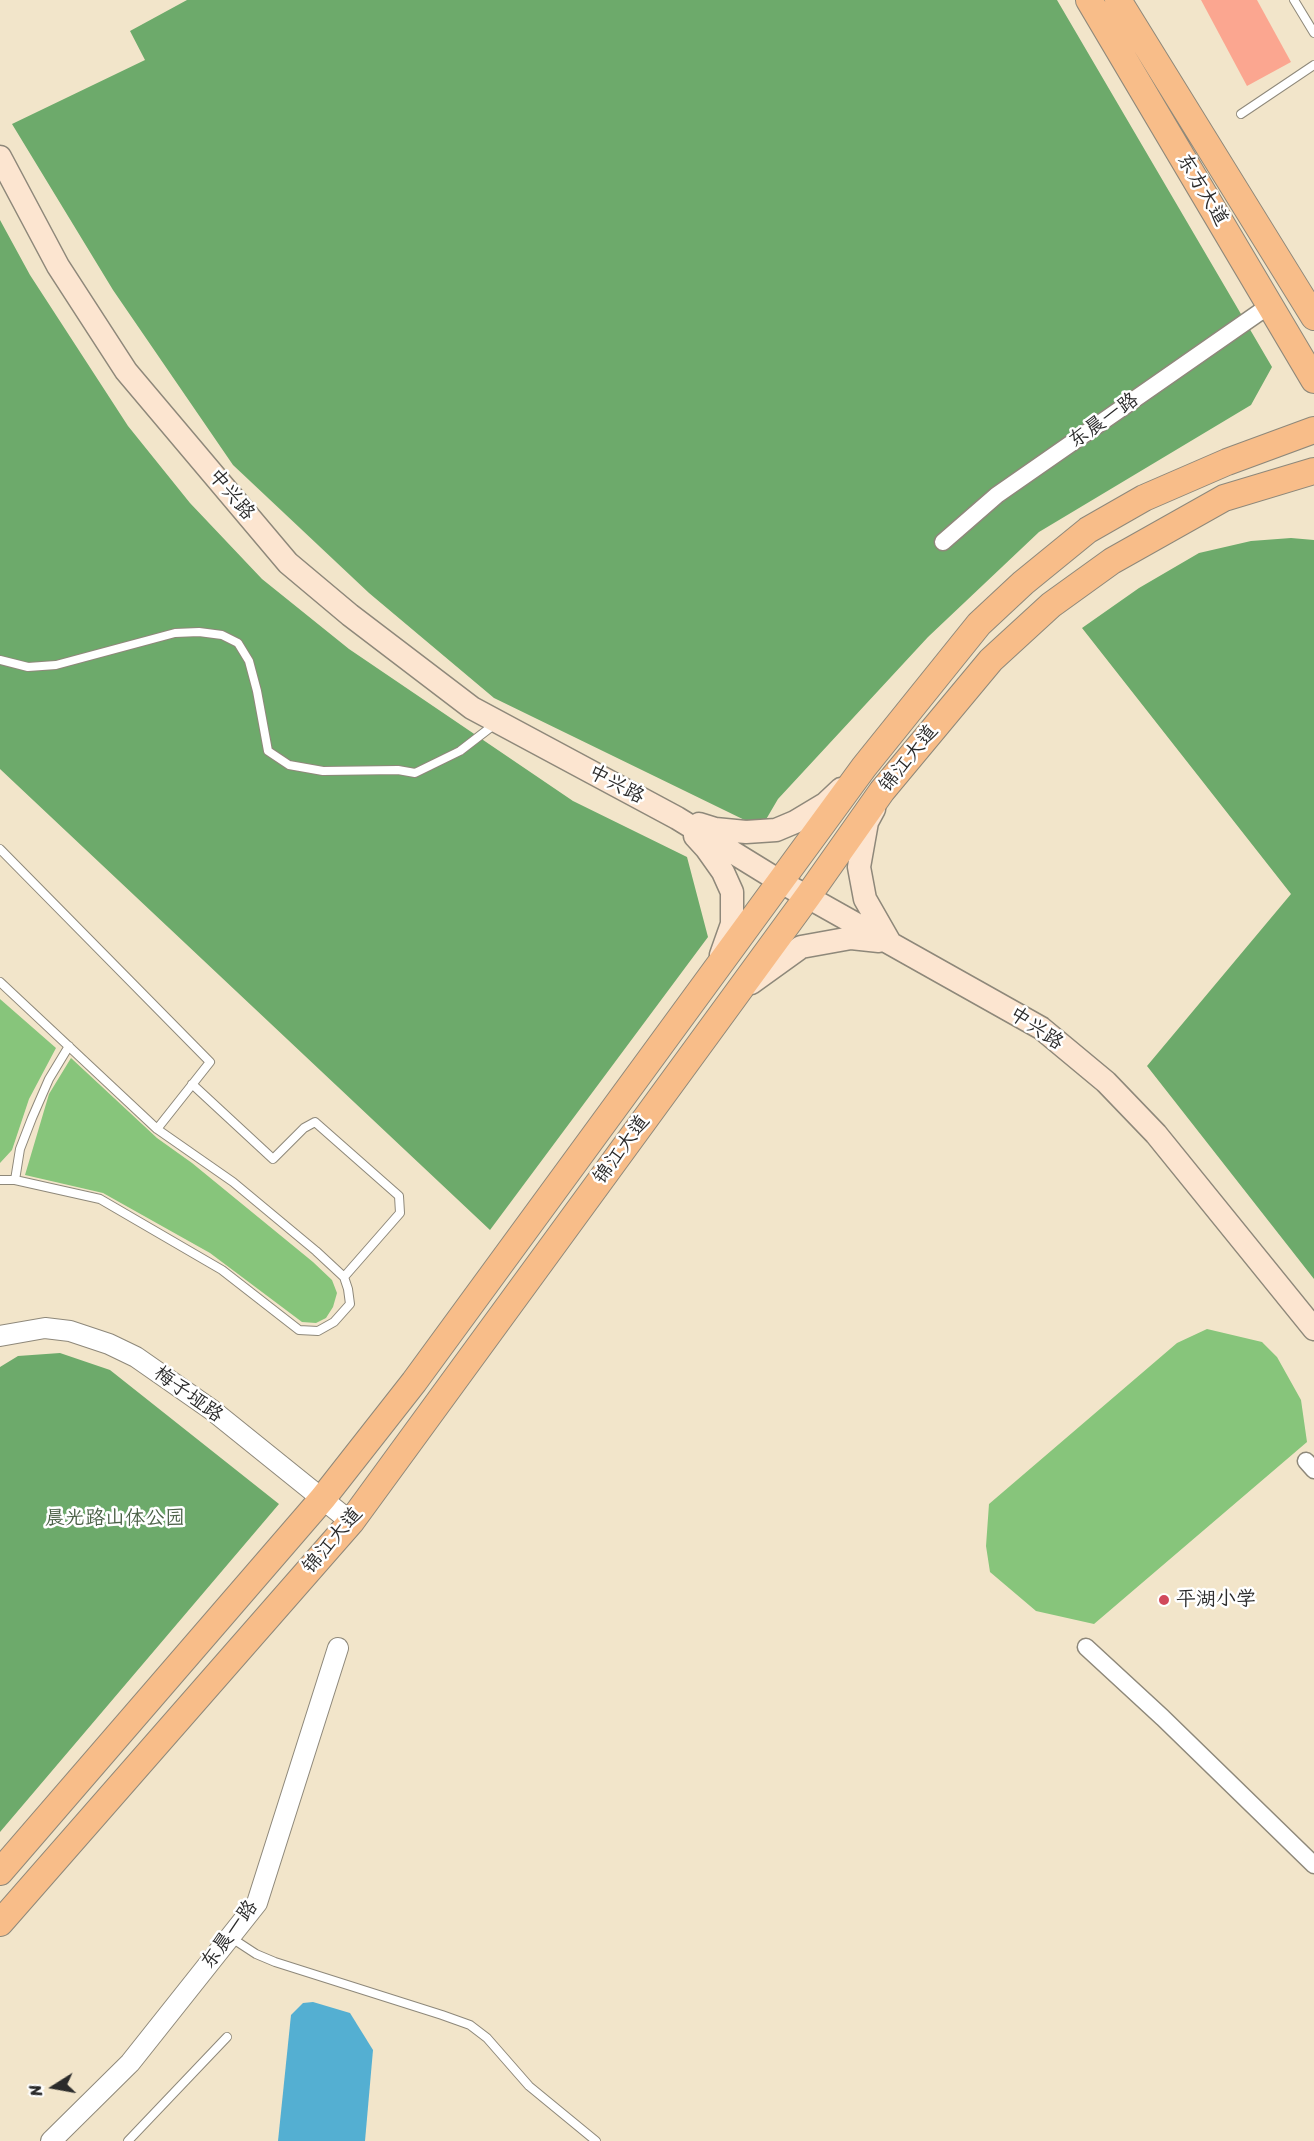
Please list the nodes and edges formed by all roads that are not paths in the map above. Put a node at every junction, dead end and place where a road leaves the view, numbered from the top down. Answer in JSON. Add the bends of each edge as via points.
{"nodes":[{"id":1,"x":1089,"y":0,"type":"edge"},
{"id":2,"x":1118,"y":0,"type":"edge"},
{"id":3,"x":1294,"y":0,"type":"edge"},
{"id":4,"x":1314,"y":33,"type":"edge"},
{"id":5,"x":1314,"y":65,"type":"edge"},
{"id":6,"x":1241,"y":114,"type":"dead end"},
{"id":7,"x":0,"y":157,"type":"edge"},
{"id":8,"x":1270,"y":305,"type":"junction"},
{"id":9,"x":1314,"y":317,"type":"edge"},
{"id":10,"x":1314,"y":380,"type":"edge"},
{"id":11,"x":1314,"y":430,"type":"edge"},
{"id":12,"x":1314,"y":471,"type":"edge"},
{"id":13,"x":943,"y":542,"type":"dead end"},
{"id":14,"x":0,"y":660,"type":"edge"},
{"id":15,"x":498,"y":722,"type":"junction"},
{"id":16,"x":864,"y":767,"type":"junction"},
{"id":17,"x":882,"y":791,"type":"junction"},
{"id":18,"x":677,"y":818,"type":"junction"},
{"id":19,"x":0,"y":849,"type":"edge"},
{"id":20,"x":781,"y":882,"type":"junction"},
{"id":21,"x":808,"y":896,"type":"junction"},
{"id":22,"x":889,"y":942,"type":"junction"},
{"id":23,"x":713,"y":974,"type":"junction"},
{"id":24,"x":0,"y":982,"type":"edge"},
{"id":25,"x":736,"y":995,"type":"junction"},
{"id":26,"x":69,"y":1046,"type":"junction"},
{"id":27,"x":192,"y":1084,"type":"junction"},
{"id":28,"x":156,"y":1129,"type":"junction"},
{"id":29,"x":0,"y":1180,"type":"edge"},
{"id":30,"x":15,"y":1180,"type":"junction"},
{"id":31,"x":344,"y":1277,"type":"junction"},
{"id":32,"x":1314,"y":1329,"type":"edge"},
{"id":33,"x":0,"y":1336,"type":"edge"},
{"id":34,"x":323,"y":1498,"type":"junction"},
{"id":35,"x":351,"y":1522,"type":"junction"},
{"id":36,"x":1086,"y":1647,"type":"dead end"},
{"id":37,"x":338,"y":1648,"type":"dead end"},
{"id":38,"x":1314,"y":1865,"type":"edge"},
{"id":39,"x":0,"y":1872,"type":"edge"},
{"id":40,"x":0,"y":1923,"type":"edge"},
{"id":41,"x":230,"y":1937,"type":"junction"},
{"id":42,"x":227,"y":2037,"type":"dead end"},
{"id":43,"x":51,"y":2141,"type":"edge"},
{"id":44,"x":128,"y":2141,"type":"edge"},
{"id":45,"x":596,"y":2141,"type":"edge"}],
"edges":[{"from":1,"to":8,"type":"main road","name":"东方大道"},
{"from":2,"to":9,"type":"main road","name":"东方大道"},
{"from":3,"to":4,"type":"lane"},
{"from":5,"to":6,"type":"lane"},
{"from":7,"to":15,"type":"main road","name":"中兴路","via":[[58,266],[126,371],[288,563],[453,694]]},
{"from":8,"to":10,"type":"main road","name":"东方大道"},
{"from":8,"to":13,"type":"street","name":"东晨一路","via":[[998,495]]},
{"from":11,"to":16,"type":"main road","name":"锦江大道","via":[[1144,498],[1088,530],[979,624]]},
{"from":12,"to":17,"type":"main road","name":"锦江大道","via":[[1224,498],[1112,561],[1051,605],[991,660]]},
{"from":14,"to":15,"type":"lane","via":[[28,667],[56,664],[175,633],[222,635],[238,643],[249,661],[268,751],[289,765],[323,771],[415,773],[460,751]]},
{"from":15,"to":18,"type":"main road","name":"中兴路"},
{"from":16,"to":18,"type":"main road","via":[[825,804],[776,830],[715,829]]},
{"from":16,"to":20,"type":"main road","name":"锦江大道"},
{"from":17,"to":21,"type":"main road","name":"锦江大道"},
{"from":17,"to":22,"type":"main road","via":[[867,822],[859,867],[865,899]]},
{"from":18,"to":20,"type":"main road","name":"中兴路"},
{"from":18,"to":23,"type":"main road","via":[[706,848],[732,892],[732,924]]},
{"from":19,"to":27,"type":"lane","via":[[210,1062]]},
{"from":20,"to":21,"type":"main road","name":"中兴路"},
{"from":20,"to":23,"type":"main road","name":"锦江大道"},
{"from":21,"to":22,"type":"main road","name":"中兴路"},
{"from":21,"to":25,"type":"main road","name":"锦江大道"},
{"from":22,"to":25,"type":"main road","via":[[851,938],[801,947]]},
{"from":22,"to":32,"type":"main road","name":"中兴路","via":[[1041,1028],[1106,1082],[1156,1134]]},
{"from":23,"to":34,"type":"main road","name":"锦江大道","via":[[414,1382]]},
{"from":24,"to":26,"type":"lane"},
{"from":25,"to":35,"type":"main road","name":"锦江大道"},
{"from":26,"to":28,"type":"lane"},
{"from":26,"to":30,"type":"lane","via":[[32,1118],[20,1149]]},
{"from":27,"to":28,"type":"lane"},
{"from":27,"to":31,"type":"lane","via":[[273,1159],[315,1122],[399,1196],[400,1213]]},
{"from":28,"to":31,"type":"lane","via":[[233,1182]]},
{"from":29,"to":30,"type":"lane"},
{"from":30,"to":31,"type":"lane","via":[[100,1199],[222,1270],[299,1330],[318,1331],[334,1322],[350,1304]]},
{"from":33,"to":34,"type":"street","name":"梅子垭路","via":[[45,1328],[70,1331],[136,1357],[212,1410]]},
{"from":34,"to":35,"type":"street","name":"梅子垭路"},
{"from":34,"to":39,"type":"main road","name":"锦江大道"},
{"from":35,"to":40,"type":"main road","name":"锦江大道"},
{"from":36,"to":38,"type":"street"},
{"from":37,"to":41,"type":"street","name":"东晨一路","via":[[258,1903]]},
{"from":41,"to":43,"type":"street","name":"东晨一路","via":[[130,2063]]},
{"from":41,"to":45,"type":"lane","via":[[275,1962],[470,2025],[487,2038],[529,2086]]},
{"from":42,"to":44,"type":"lane"}]}
